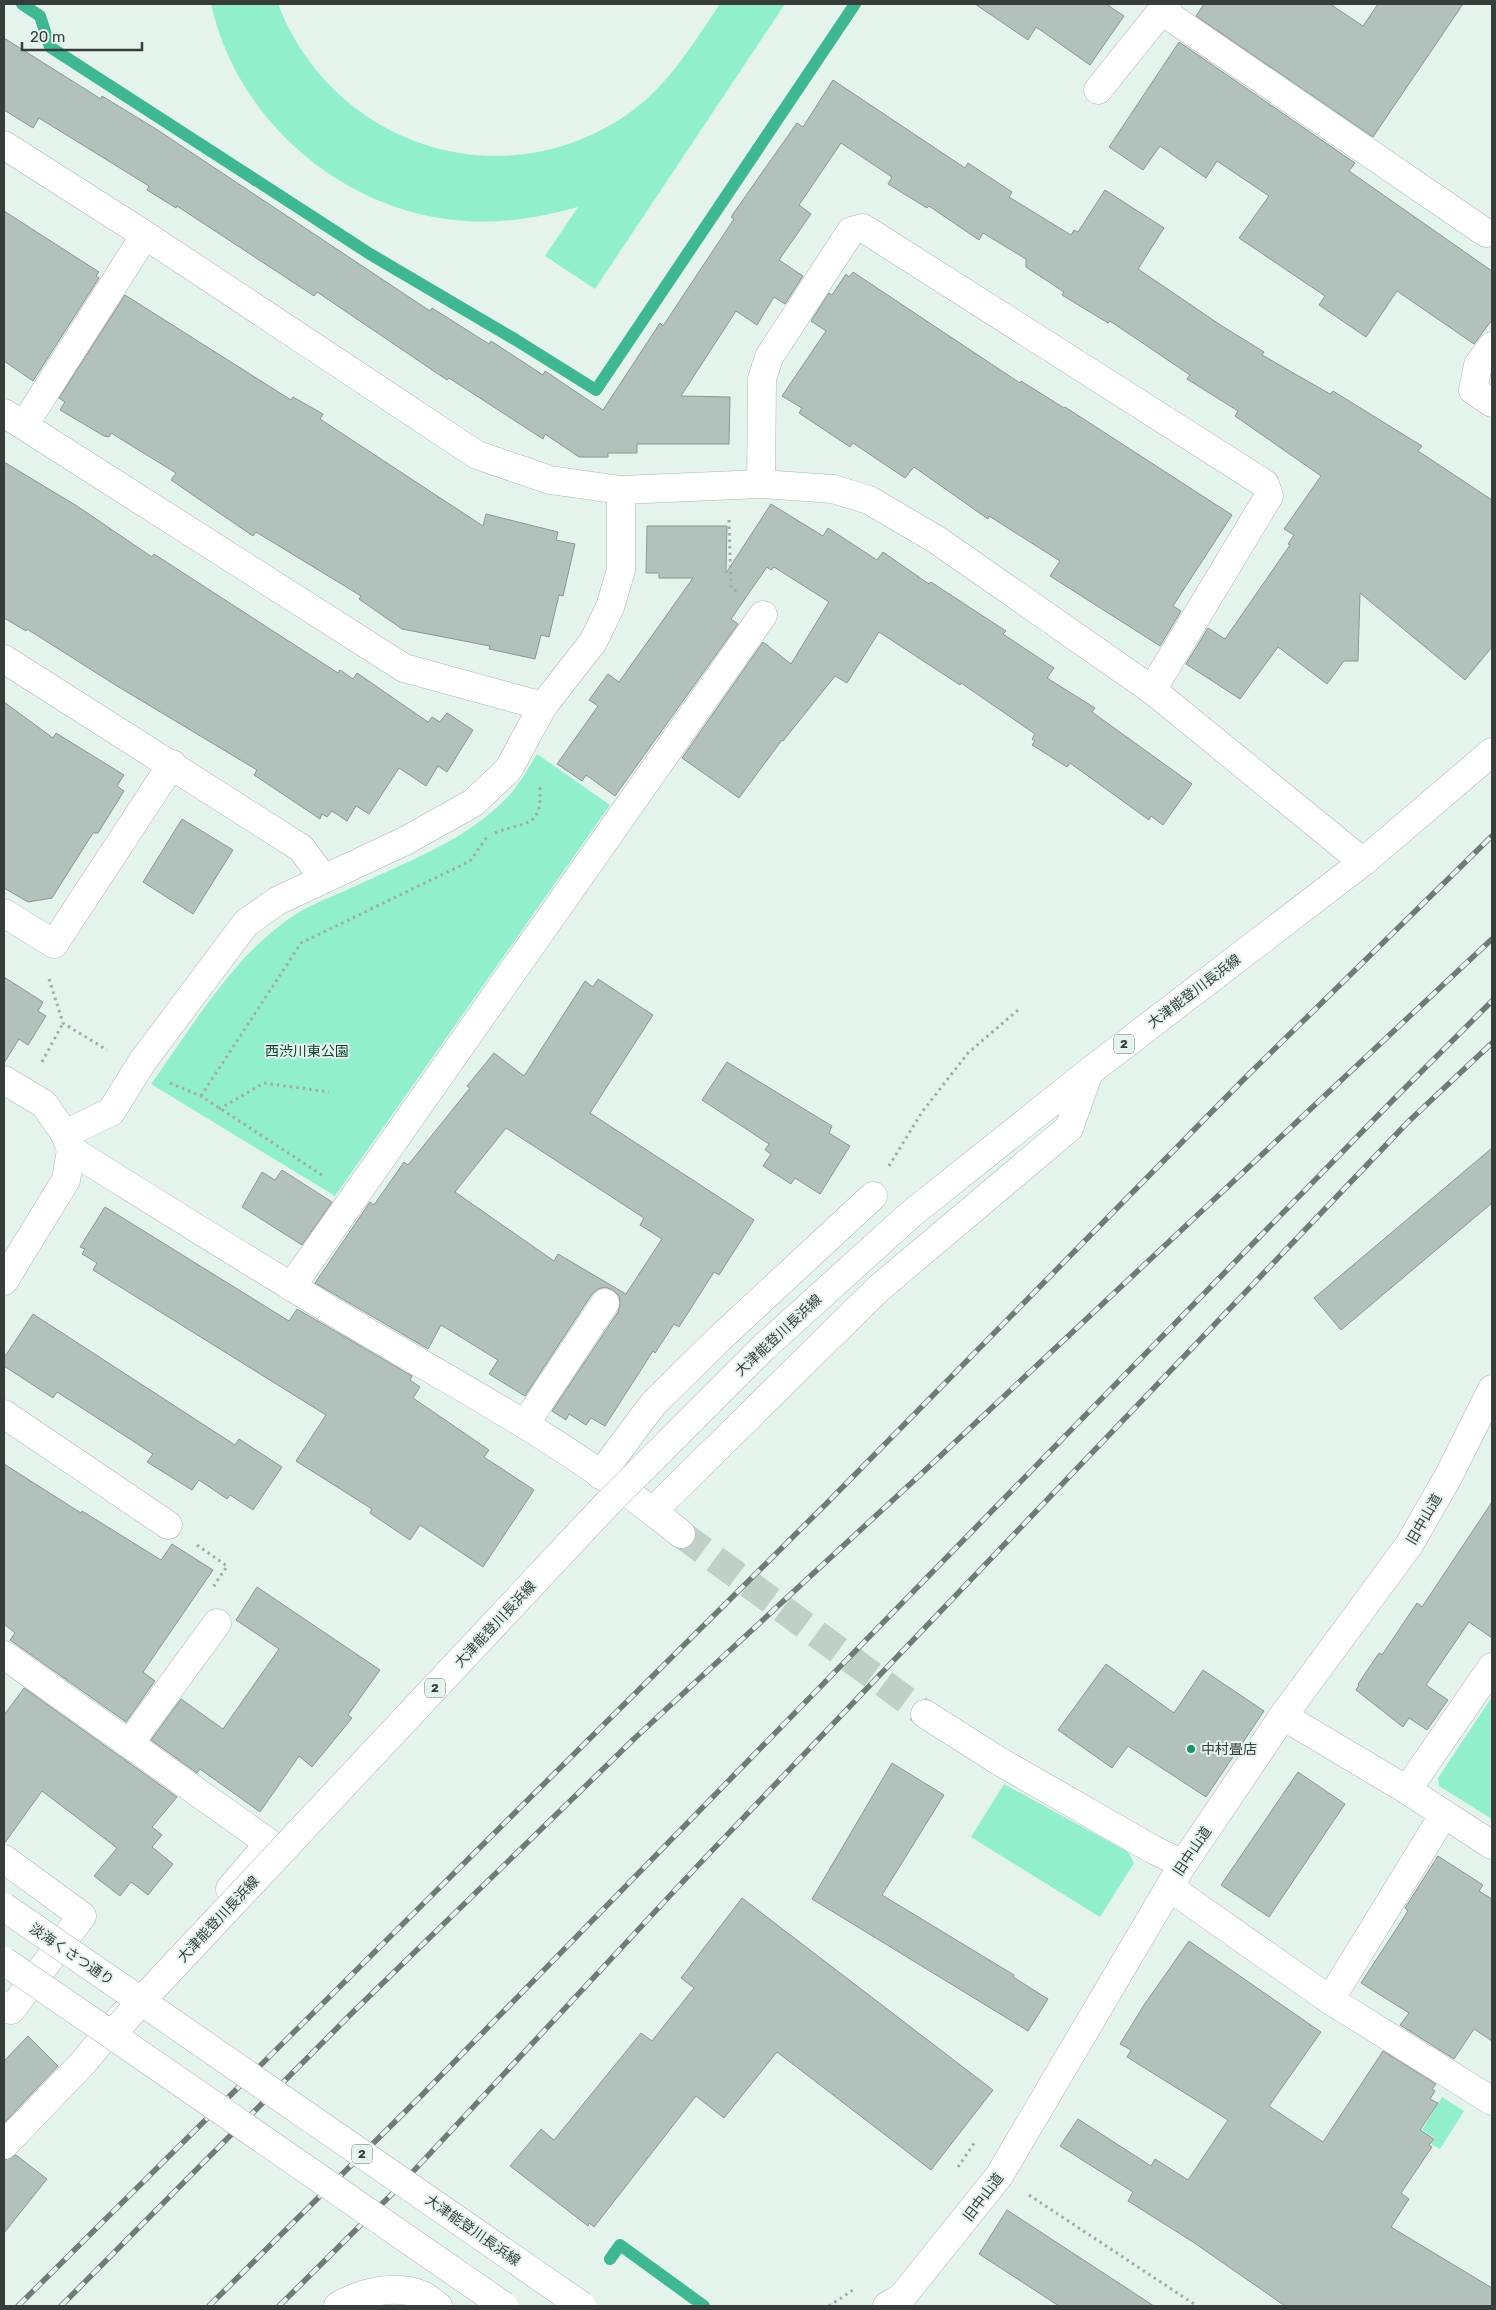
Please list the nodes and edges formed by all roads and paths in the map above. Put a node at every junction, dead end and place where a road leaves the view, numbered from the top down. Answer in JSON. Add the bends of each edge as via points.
{"nodes":[{"id":1,"x":1164,"y":7,"type":"edge"},
{"id":2,"x":1098,"y":90,"type":"dead end"},
{"id":3,"x":4,"y":145,"type":"edge"},
{"id":4,"x":1486,"y":233,"type":"dead end"},
{"id":5,"x":145,"y":235,"type":"junction"},
{"id":6,"x":1492,"y":346,"type":"edge"},
{"id":7,"x":1492,"y":403,"type":"edge"},
{"id":8,"x":14,"y":419,"type":"edge"},
{"id":9,"x":727,"y":484,"type":"junction"},
{"id":10,"x":761,"y":484,"type":"junction"},
{"id":11,"x":621,"y":490,"type":"junction"},
{"id":12,"x":763,"y":614,"type":"joint"},
{"id":13,"x":4,"y":659,"type":"edge"},
{"id":14,"x":1152,"y":690,"type":"junction"},
{"id":15,"x":543,"y":706,"type":"junction"},
{"id":16,"x":1492,"y":752,"type":"edge"},
{"id":17,"x":516,"y":755,"type":"junction"},
{"id":18,"x":172,"y":764,"type":"junction"},
{"id":19,"x":1363,"y":862,"type":"junction"},
{"id":20,"x":324,"y":879,"type":"junction"},
{"id":21,"x":4,"y":913,"type":"edge"},
{"id":22,"x":339,"y":917,"type":"dead end"},
{"id":23,"x":342,"y":922,"type":"junction"},
{"id":24,"x":54,"y":944,"type":"junction"},
{"id":25,"x":1018,"y":1010,"type":"dead end"},
{"id":26,"x":63,"y":1023,"type":"junction"},
{"id":27,"x":110,"y":1052,"type":"dead end"},
{"id":28,"x":142,"y":1062,"type":"junction"},
{"id":29,"x":41,"y":1064,"type":"dead end"},
{"id":30,"x":1088,"y":1072,"type":"junction"},
{"id":31,"x":4,"y":1080,"type":"edge"},
{"id":32,"x":329,"y":1092,"type":"dead end"},
{"id":33,"x":201,"y":1096,"type":"junction"},
{"id":34,"x":219,"y":1109,"type":"junction"},
{"id":35,"x":68,"y":1142,"type":"junction"},
{"id":36,"x":327,"y":1178,"type":"dead end"},
{"id":37,"x":872,"y":1196,"type":"joint"},
{"id":38,"x":4,"y":1281,"type":"edge"},
{"id":39,"x":291,"y":1287,"type":"junction"},
{"id":40,"x":605,"y":1303,"type":"dead end"},
{"id":41,"x":1492,"y":1389,"type":"edge"},
{"id":42,"x":4,"y":1414,"type":"edge"},
{"id":43,"x":525,"y":1424,"type":"junction"},
{"id":44,"x":600,"y":1475,"type":"junction"},
{"id":45,"x":653,"y":1510,"type":"junction"},
{"id":46,"x":168,"y":1524,"type":"joint"},
{"id":47,"x":681,"y":1534,"type":"tunnel mouth"},
{"id":48,"x":217,"y":1623,"type":"joint"},
{"id":49,"x":4,"y":1656,"type":"edge"},
{"id":50,"x":1492,"y":1667,"type":"edge"},
{"id":51,"x":925,"y":1714,"type":"tunnel mouth"},
{"id":52,"x":1283,"y":1716,"type":"junction"},
{"id":53,"x":129,"y":1744,"type":"junction"},
{"id":54,"x":1407,"y":1790,"type":"junction"},
{"id":55,"x":1444,"y":1814,"type":"junction"},
{"id":56,"x":1492,"y":1845,"type":"edge"},
{"id":57,"x":4,"y":1858,"type":"edge"},
{"id":58,"x":1183,"y":1864,"type":"junction"},
{"id":59,"x":1169,"y":1887,"type":"junction"},
{"id":60,"x":4,"y":1907,"type":"edge"},
{"id":61,"x":4,"y":1961,"type":"edge"},
{"id":62,"x":1330,"y":2000,"type":"junction"},
{"id":63,"x":141,"y":2001,"type":"junction"},
{"id":64,"x":4,"y":2005,"type":"edge"},
{"id":65,"x":112,"y":2035,"type":"junction"},
{"id":66,"x":1492,"y":2101,"type":"edge"},
{"id":67,"x":977,"y":2140,"type":"dead end"},
{"id":68,"x":4,"y":2145,"type":"edge"},
{"id":69,"x":954,"y":2172,"type":"dead end"},
{"id":70,"x":1000,"y":2176,"type":"junction"},
{"id":71,"x":859,"y":2286,"type":"dead end"},
{"id":72,"x":897,"y":2303,"type":"edge"},
{"id":73,"x":338,"y":2306,"type":"edge"},
{"id":74,"x":438,"y":2306,"type":"edge"},
{"id":75,"x":504,"y":2306,"type":"edge"},
{"id":76,"x":582,"y":2306,"type":"edge"},
{"id":77,"x":830,"y":2306,"type":"edge"},
{"id":78,"x":1197,"y":2306,"type":"edge"}],
"edges":[{"from":1,"to":2,"type":"street"},
{"from":1,"to":4,"type":"street"},
{"from":3,"to":5,"type":"street"},
{"from":5,"to":8,"type":"street"},
{"from":5,"to":11,"type":"street","via":[[477,455],[550,480]]},
{"from":6,"to":7,"type":"street","via":[[1478,365],[1473,390]]},
{"from":8,"to":15,"type":"street","via":[[404,668]]},
{"from":9,"to":10,"type":"street"},
{"from":9,"to":11,"type":"street"},
{"from":9,"to":12,"type":"path","via":[[731,587]]},
{"from":10,"to":14,"type":"street","via":[[833,489],[869,500],[937,540]]},
{"from":10,"to":14,"type":"street","via":[[762,379],[769,357],[851,231],[863,228],[1266,484],[1269,496]]},
{"from":11,"to":15,"type":"street","via":[[621,570],[610,607],[593,642]]},
{"from":12,"to":39,"type":"street"},
{"from":13,"to":18,"type":"street"},
{"from":14,"to":19,"type":"street"},
{"from":15,"to":17,"type":"street"},
{"from":16,"to":19,"type":"street","name":"大津能登川長浜線","number":"2"},
{"from":17,"to":20,"type":"street","via":[[508,770],[473,803],[405,841]]},
{"from":17,"to":23,"type":"path","via":[[539,781],[538,816],[529,823],[487,836],[470,861]]},
{"from":18,"to":20,"type":"street","via":[[302,848]]},
{"from":18,"to":24,"type":"street"},
{"from":19,"to":30,"type":"street","name":"大津能登川長浜線","number":"2"},
{"from":20,"to":28,"type":"street","via":[[277,901],[246,923]]},
{"from":21,"to":24,"type":"street"},
{"from":22,"to":23,"type":"path"},
{"from":23,"to":33,"type":"path","via":[[301,943]]},
{"from":24,"to":26,"type":"path","via":[[44,963]]},
{"from":25,"to":37,"type":"path","via":[[956,1068],[906,1135]]},
{"from":26,"to":27,"type":"path"},
{"from":26,"to":29,"type":"path"},
{"from":28,"to":33,"type":"path","via":[[172,1084]]},
{"from":28,"to":35,"type":"street","via":[[111,1112]]},
{"from":30,"to":45,"type":"street","via":[[1069,1128],[878,1289]]},
{"from":30,"to":63,"type":"street","name":"大津能登川長浜線","number":"2","bridge":true,"via":[[911,1214],[764,1347],[607,1504]]},
{"from":31,"to":35,"type":"street","via":[[44,1104]]},
{"from":32,"to":34,"type":"path","via":[[264,1083]]},
{"from":33,"to":34,"type":"path"},
{"from":34,"to":36,"type":"path"},
{"from":35,"to":38,"type":"street","via":[[66,1180]]},
{"from":35,"to":39,"type":"street"},
{"from":37,"to":44,"type":"street","via":[[653,1404]]},
{"from":39,"to":43,"type":"street"},
{"from":40,"to":43,"type":"street"},
{"from":41,"to":52,"type":"street","name":"旧中山道","via":[[1410,1545]]},
{"from":42,"to":46,"type":"street"},
{"from":43,"to":44,"type":"street"},
{"from":44,"to":45,"type":"street"},
{"from":45,"to":47,"type":"street"},
{"from":46,"to":48,"type":"path","via":[[227,1566],[200,1609]]},
{"from":48,"to":53,"type":"street"},
{"from":49,"to":53,"type":"street"},
{"from":50,"to":54,"type":"street"},
{"from":51,"to":58,"type":"street","via":[[999,1761]]},
{"from":52,"to":54,"type":"street"},
{"from":52,"to":58,"type":"street","name":"旧中山道"},
{"from":53,"to":68,"type":"street","via":[[269,1843],[82,2064]]},
{"from":54,"to":55,"type":"street"},
{"from":55,"to":56,"type":"street"},
{"from":55,"to":62,"type":"street"},
{"from":57,"to":64,"type":"street","via":[[82,1916],[11,2010]]},
{"from":58,"to":59,"type":"street","name":"旧中山道"},
{"from":59,"to":62,"type":"street"},
{"from":59,"to":70,"type":"street","name":"旧中山道"},
{"from":60,"to":63,"type":"street","name":"淡海くさつ通り","bridge":true},
{"from":61,"to":65,"type":"street","bridge":true},
{"from":62,"to":66,"type":"street"},
{"from":63,"to":65,"type":"street","name":"大津能登川長浜線","number":"2","bridge":true},
{"from":63,"to":76,"type":"street","name":"大津能登川長浜線","number":"2","bridge":true},
{"from":65,"to":75,"type":"street","bridge":true},
{"from":67,"to":69,"type":"path"},
{"from":70,"to":72,"type":"street","name":"旧中山道"},
{"from":70,"to":78,"type":"path"},
{"from":71,"to":77,"type":"path"},
{"from":73,"to":74,"type":"street","via":[[364,2294],[393,2290],[422,2295]]}]}
